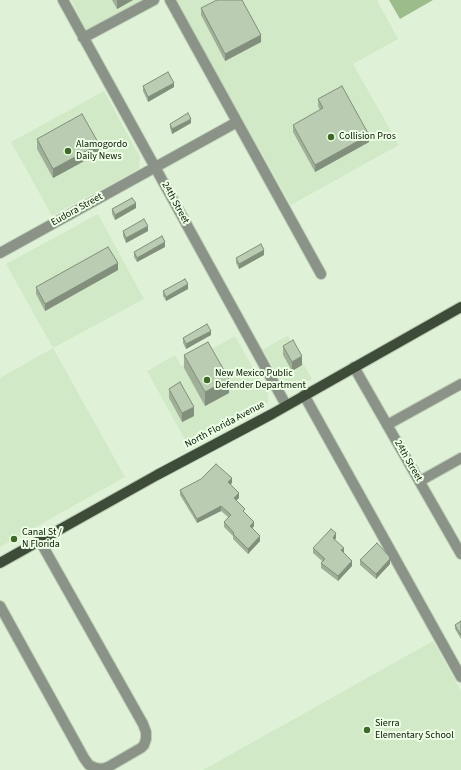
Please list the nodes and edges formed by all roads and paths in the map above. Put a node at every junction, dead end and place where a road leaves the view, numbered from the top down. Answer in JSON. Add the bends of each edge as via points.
{"nodes":[{"id":1,"x":63,"y":0,"type":"edge"},
{"id":2,"x":154,"y":0,"type":"edge"},
{"id":3,"x":170,"y":0,"type":"edge"},
{"id":4,"x":84,"y":38,"type":"junction"},
{"id":5,"x":237,"y":122,"type":"junction"},
{"id":6,"x":155,"y":167,"type":"junction"},
{"id":7,"x":0,"y":253,"type":"edge"},
{"id":8,"x":321,"y":274,"type":"dead end"},
{"id":9,"x":461,"y":307,"type":"edge"},
{"id":10,"x":354,"y":367,"type":"junction"},
{"id":11,"x":461,"y":384,"type":"edge"},
{"id":12,"x":304,"y":395,"type":"junction"},
{"id":13,"x":286,"y":405,"type":"junction"},
{"id":14,"x":387,"y":425,"type":"junction"},
{"id":15,"x":461,"y":458,"type":"edge"},
{"id":16,"x":420,"y":481,"type":"junction"},
{"id":17,"x":457,"y":537,"type":"edge"},
{"id":18,"x":40,"y":540,"type":"junction"},
{"id":19,"x":461,"y":554,"type":"edge"},
{"id":20,"x":0,"y":563,"type":"edge"},
{"id":21,"x":0,"y":606,"type":"edge"},
{"id":22,"x":461,"y":677,"type":"edge"}],
"edges":[{"from":1,"to":4,"type":"street","name":"24th Street"},
{"from":2,"to":4,"type":"street"},
{"from":3,"to":5,"type":"street"},
{"from":4,"to":6,"type":"street","name":"24th Street"},
{"from":5,"to":6,"type":"street","name":"Eudora Street"},
{"from":5,"to":8,"type":"street"},
{"from":6,"to":7,"type":"street","name":"Eudora Street"},
{"from":6,"to":13,"type":"street","name":"24th Street"},
{"from":9,"to":10,"type":"main road","name":"North Florida Avenue"},
{"from":10,"to":12,"type":"main road","name":"North Florida Avenue"},
{"from":10,"to":14,"type":"street","name":"24th Street"},
{"from":11,"to":14,"type":"street"},
{"from":12,"to":13,"type":"main road","name":"North Florida Avenue"},
{"from":12,"to":22,"type":"street"},
{"from":13,"to":18,"type":"main road","name":"North Florida Avenue"},
{"from":14,"to":16,"type":"street","name":"24th Street"},
{"from":15,"to":16,"type":"street"},
{"from":16,"to":17,"type":"street","name":"24th Street"},
{"from":17,"to":19,"type":"street","name":"24th Street"},
{"from":18,"to":20,"type":"main road","name":"North Florida Avenue"},
{"from":18,"to":21,"type":"street","via":[[143,724],[146,732],[144,745],[108,767],[102,769],[89,765]]}]}
